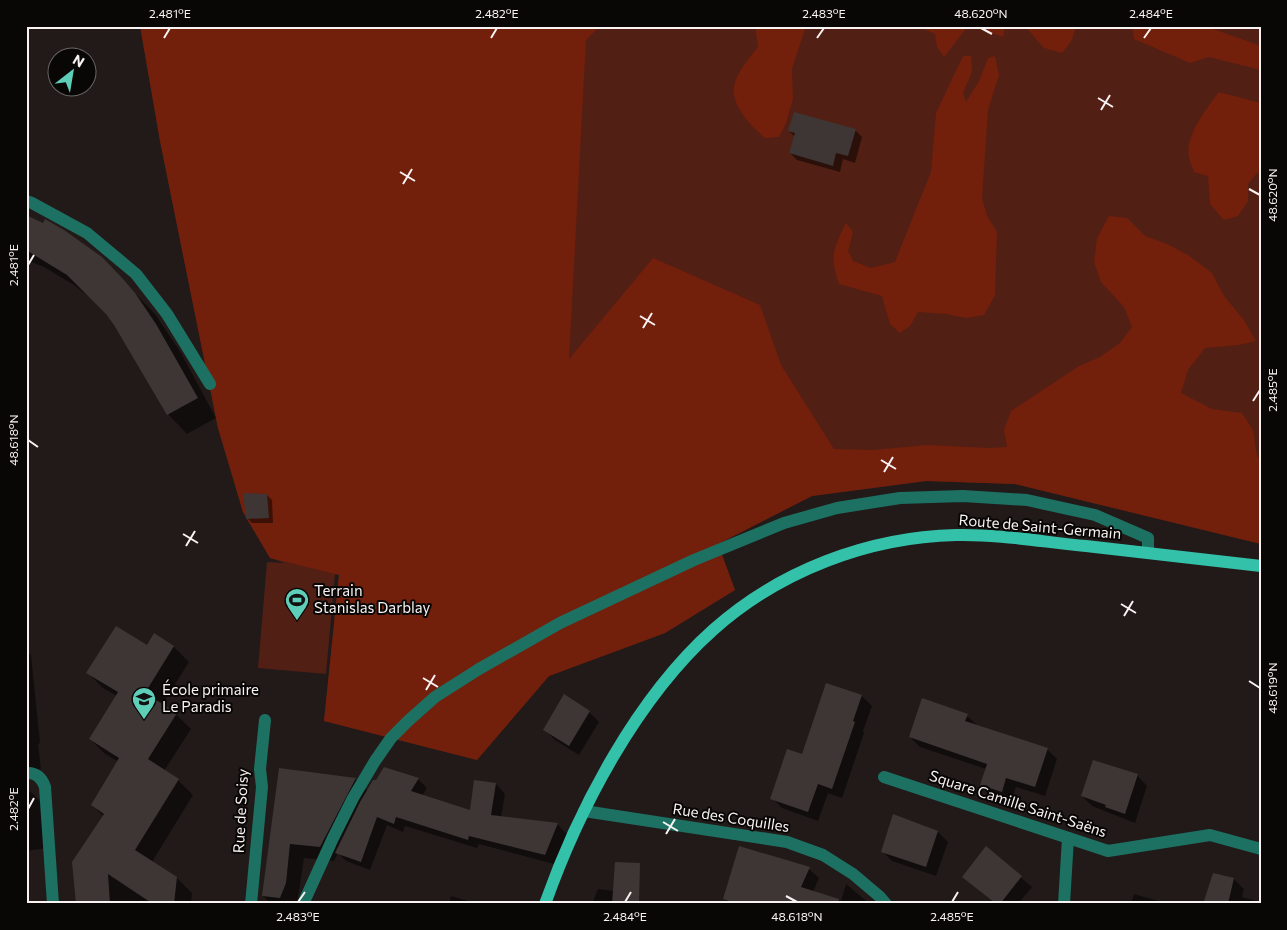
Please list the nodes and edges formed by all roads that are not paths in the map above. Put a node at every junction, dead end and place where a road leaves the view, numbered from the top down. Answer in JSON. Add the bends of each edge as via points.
{"nodes":[{"id":1,"x":26,"y":201,"type":"edge"},
{"id":2,"x":210,"y":384,"type":"dead end"},
{"id":3,"x":1148,"y":552,"type":"junction"},
{"id":4,"x":1261,"y":566,"type":"edge"},
{"id":5,"x":265,"y":720,"type":"dead end"},
{"id":6,"x":26,"y":773,"type":"edge"},
{"id":7,"x":884,"y":777,"type":"dead end"},
{"id":8,"x":584,"y":811,"type":"junction"},
{"id":9,"x":1068,"y":838,"type":"junction"},
{"id":10,"x":1261,"y":850,"type":"edge"},
{"id":11,"x":54,"y":904,"type":"edge"},
{"id":12,"x":250,"y":904,"type":"edge"},
{"id":13,"x":303,"y":904,"type":"edge"},
{"id":14,"x":545,"y":904,"type":"edge"},
{"id":15,"x":886,"y":904,"type":"edge"},
{"id":16,"x":1064,"y":904,"type":"edge"}],
"edges":[{"from":1,"to":2,"type":"street","via":[[87,232],[136,274],[167,314]]},
{"from":3,"to":4,"type":"main road","name":"Route de Saint-Germain"},
{"from":3,"to":8,"type":"main road","name":"Route de Saint-Germain","via":[[955,535],[895,541],[807,568],[757,596],[714,629],[677,666],[611,760]]},
{"from":3,"to":13,"type":"street","via":[[1148,538],[1095,515],[1027,500],[963,496],[900,498],[837,508],[784,523],[694,560],[560,623],[435,697],[402,727],[375,761],[332,838]]},
{"from":5,"to":12,"type":"street","name":"Rue de Soisy"},
{"from":6,"to":11,"type":"street","via":[[40,777],[45,787]]},
{"from":7,"to":9,"type":"street","name":"Square Camille Saint-Saëns"},
{"from":8,"to":14,"type":"main road","name":"Route de Saint-Germain"},
{"from":8,"to":15,"type":"street","name":"Rue des Coquilles","via":[[787,842],[823,855],[853,874]]},
{"from":9,"to":10,"type":"street","name":"Square Camille Saint-Saëns","via":[[1108,851],[1210,835]]},
{"from":9,"to":16,"type":"street"}]}
